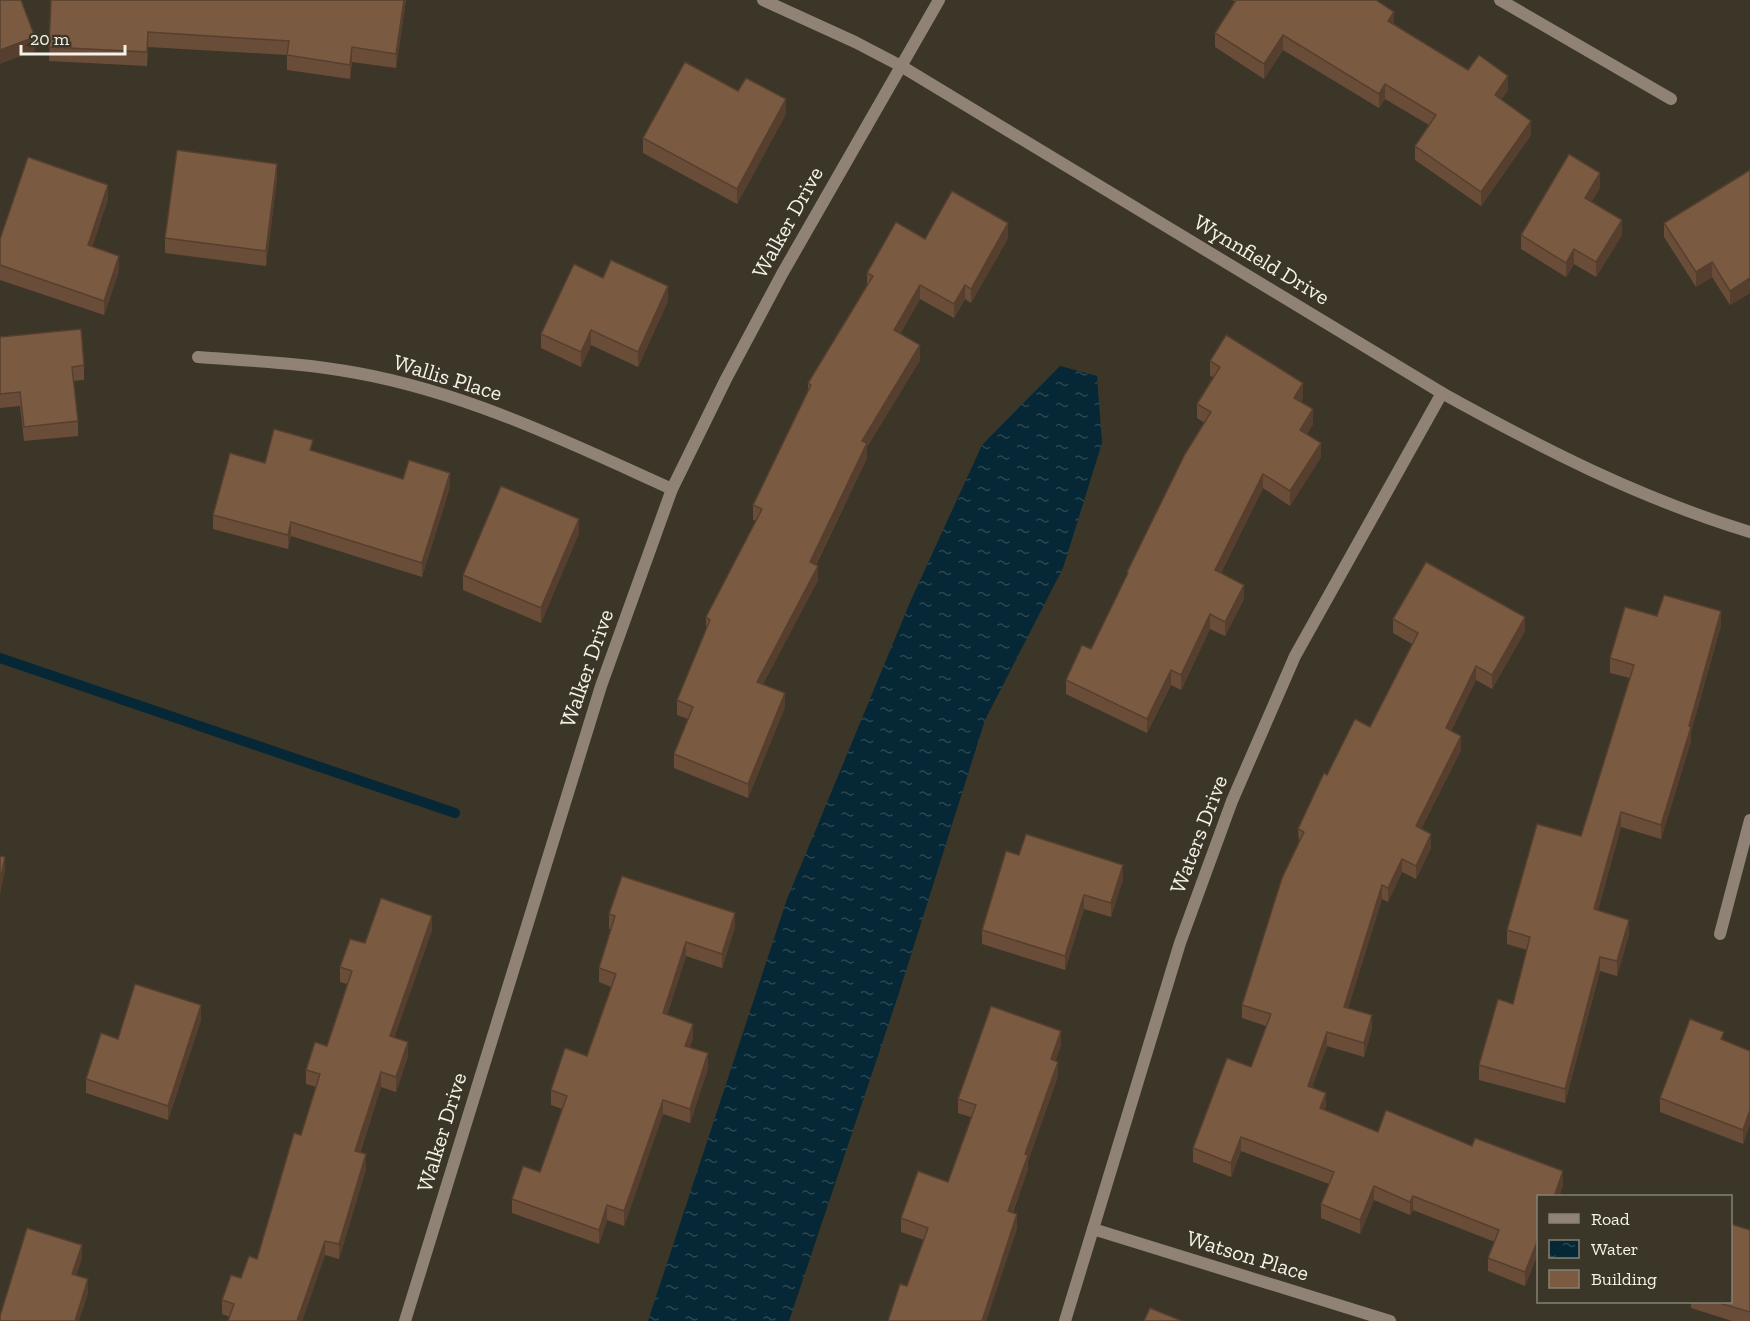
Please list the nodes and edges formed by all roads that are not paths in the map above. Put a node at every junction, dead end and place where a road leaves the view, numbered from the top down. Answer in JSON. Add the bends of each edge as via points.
{"nodes":[{"id":1,"x":763,"y":0,"type":"edge"},
{"id":2,"x":939,"y":0,"type":"edge"},
{"id":3,"x":1500,"y":0,"type":"edge"},
{"id":4,"x":900,"y":66,"type":"junction"},
{"id":5,"x":1671,"y":99,"type":"dead end"},
{"id":6,"x":198,"y":357,"type":"dead end"},
{"id":7,"x":1442,"y":393,"type":"junction"},
{"id":8,"x":672,"y":489,"type":"junction"},
{"id":9,"x":1750,"y":532,"type":"edge"},
{"id":10,"x":1750,"y":820,"type":"edge"},
{"id":11,"x":1720,"y":934,"type":"dead end"},
{"id":12,"x":1093,"y":1229,"type":"junction"},
{"id":13,"x":405,"y":1321,"type":"edge"},
{"id":14,"x":1065,"y":1321,"type":"edge"},
{"id":15,"x":1390,"y":1321,"type":"edge"}],
"edges":[{"from":1,"to":4,"type":"street","name":"Wynnfield Drive"},
{"from":2,"to":4,"type":"street","name":"Walker Drive"},
{"from":3,"to":5,"type":"street"},
{"from":4,"to":7,"type":"street","name":"Wynnfield Drive"},
{"from":4,"to":8,"type":"street","name":"Walker Drive","via":[[782,274]]},
{"from":6,"to":8,"type":"street","name":"Wallis Place","via":[[357,373],[456,398]]},
{"from":7,"to":9,"type":"street","name":"Wynnfield Drive","via":[[1597,474]]},
{"from":7,"to":12,"type":"street","name":"Waters Drive","via":[[1295,656],[1232,801],[1180,943]]},
{"from":8,"to":13,"type":"street","name":"Walker Drive","via":[[601,686]]},
{"from":10,"to":11,"type":"street"},
{"from":12,"to":14,"type":"street","name":"Waters Drive"},
{"from":12,"to":15,"type":"street","name":"Watson Place"}]}
